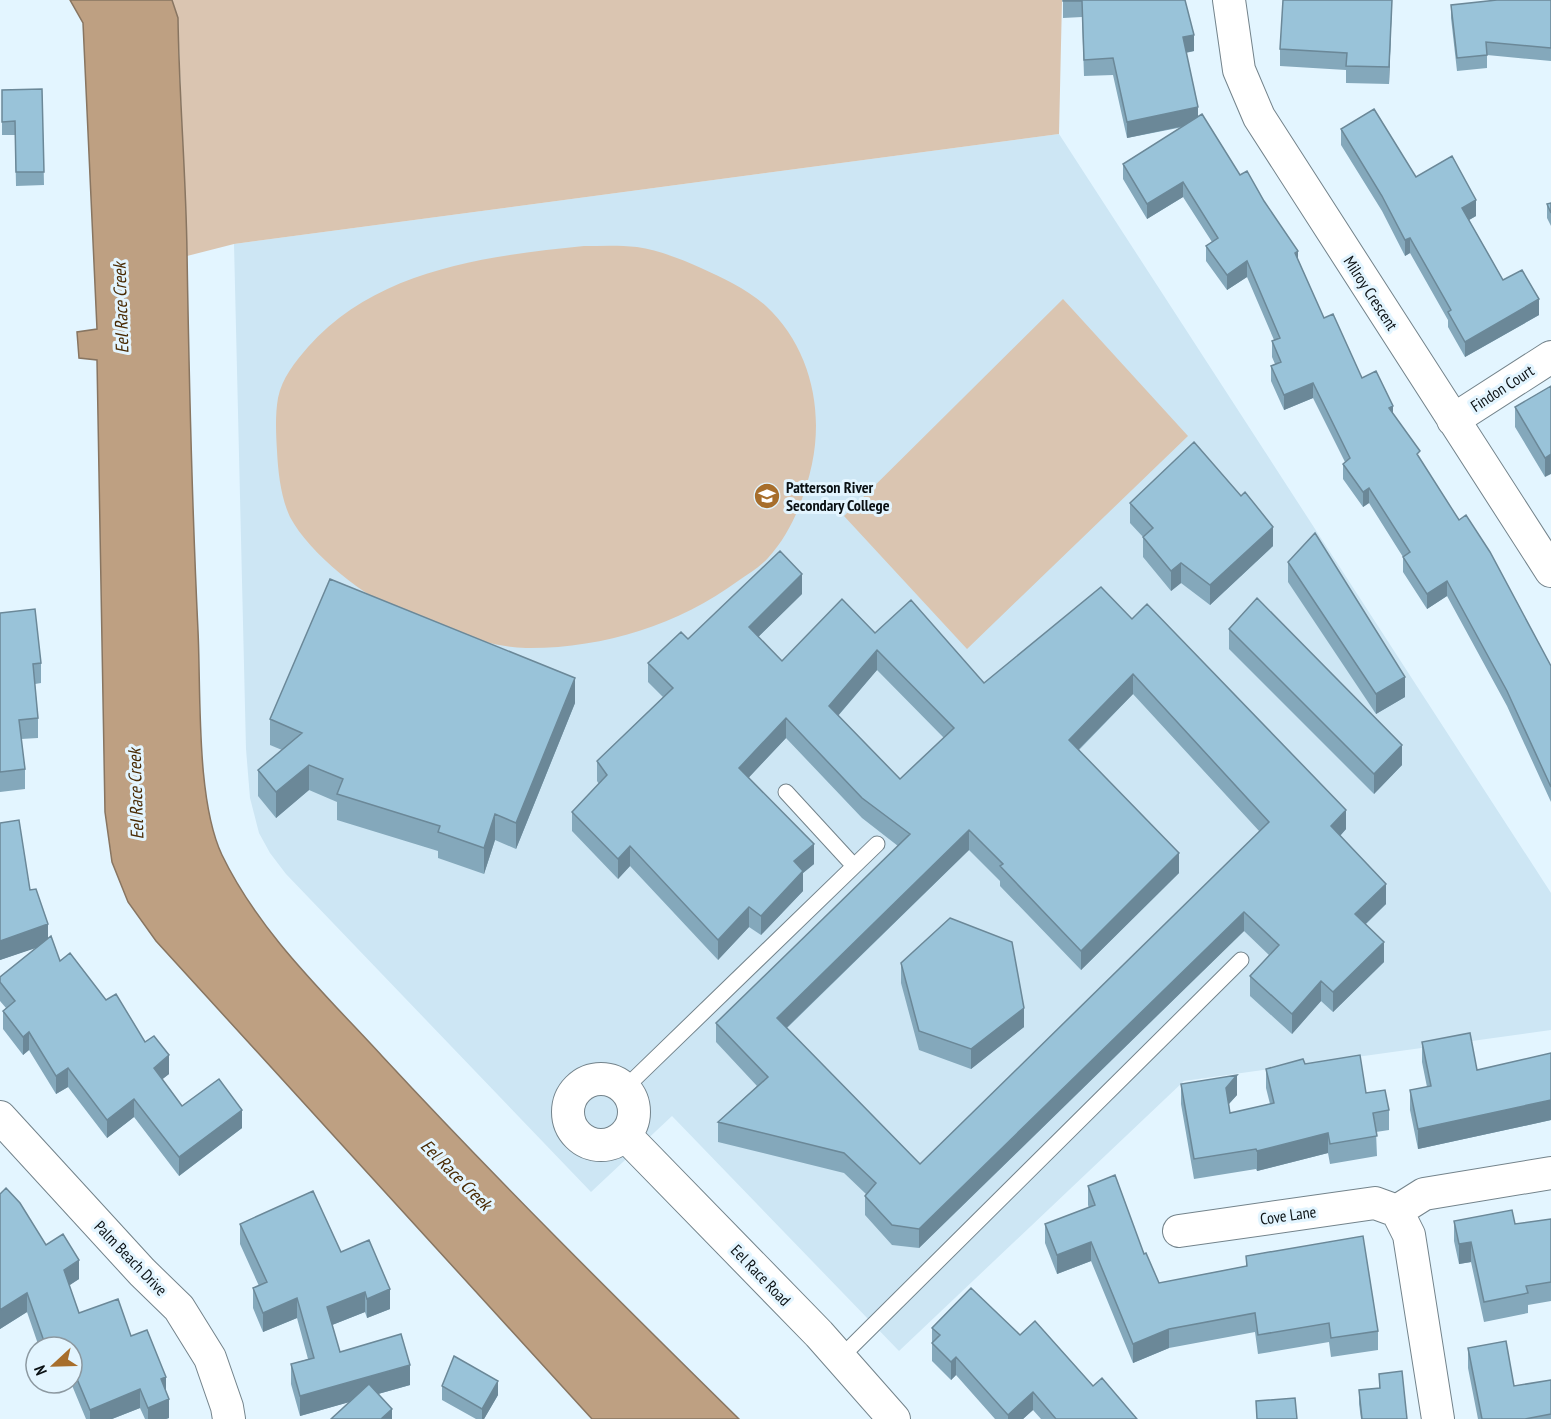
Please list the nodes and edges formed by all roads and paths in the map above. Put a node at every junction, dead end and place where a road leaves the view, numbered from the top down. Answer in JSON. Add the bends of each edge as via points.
{"nodes":[{"id":1,"x":1228,"y":0,"type":"edge"},
{"id":2,"x":1551,"y":357,"type":"edge"},
{"id":3,"x":1453,"y":420,"type":"junction"},
{"id":4,"x":1551,"y":571,"type":"edge"},
{"id":5,"x":786,"y":792,"type":"dead end"},
{"id":6,"x":877,"y":844,"type":"dead end"},
{"id":7,"x":854,"y":866,"type":"junction"},
{"id":8,"x":1241,"y":960,"type":"dead end"},
{"id":9,"x":625,"y":1088,"type":"junction"},
{"id":10,"x":0,"y":1117,"type":"edge"},
{"id":11,"x":625,"y":1135,"type":"junction"},
{"id":12,"x":1551,"y":1173,"type":"edge"},
{"id":13,"x":1397,"y":1211,"type":"junction"},
{"id":14,"x":1179,"y":1231,"type":"dead end"},
{"id":15,"x":840,"y":1358,"type":"junction"},
{"id":16,"x":229,"y":1419,"type":"edge"},
{"id":17,"x":894,"y":1419,"type":"edge"},
{"id":18,"x":1438,"y":1419,"type":"edge"}],
"edges":[{"from":1,"to":3,"type":"street","name":"Milroy Crescent","via":[[1239,69],[1258,117]]},
{"from":2,"to":3,"type":"street","name":"Findon Court"},
{"from":3,"to":4,"type":"street","name":"Milroy Crescent"},
{"from":5,"to":7,"type":"lane"},
{"from":6,"to":7,"type":"lane"},
{"from":7,"to":9,"type":"lane"},
{"from":8,"to":15,"type":"lane"},
{"from":9,"to":11,"type":"street","via":[[634,1111]]},
{"from":9,"to":11,"type":"street","via":[[612,1080],[592,1079],[573,1093],[568,1110],[572,1127],[589,1143],[608,1144]]},
{"from":10,"to":16,"type":"street","name":"Palm Beach Drive","via":[[179,1308],[210,1358]]},
{"from":11,"to":15,"type":"street","name":"Eel Race Road"},
{"from":12,"to":13,"type":"street","via":[[1424,1194]]},
{"from":13,"to":14,"type":"street","name":"Cove Lane","via":[[1374,1203]]},
{"from":13,"to":18,"type":"street","via":[[1409,1235]]},
{"from":15,"to":17,"type":"street","name":"Eel Race Road"}]}
